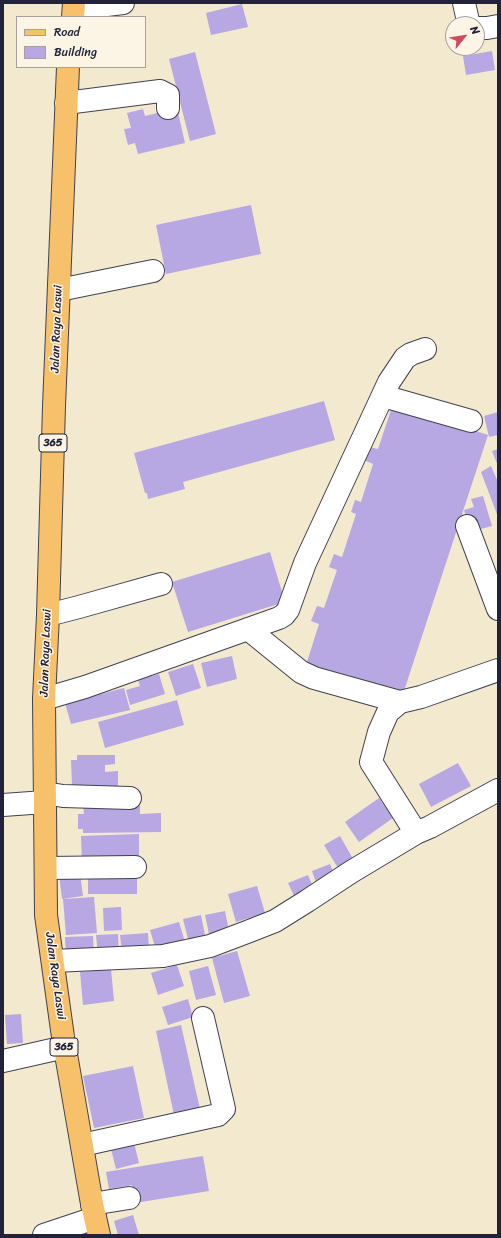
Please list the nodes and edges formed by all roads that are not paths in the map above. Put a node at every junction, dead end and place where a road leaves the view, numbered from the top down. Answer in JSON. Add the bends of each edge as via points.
{"nodes":[{"id":1,"x":123,"y":3,"type":"edge"},
{"id":2,"x":464,"y":3,"type":"edge"},
{"id":3,"x":100,"y":4,"type":"edge"},
{"id":4,"x":74,"y":10,"type":"edge"},
{"id":5,"x":467,"y":16,"type":"edge"},
{"id":6,"x":498,"y":26,"type":"edge"},
{"id":7,"x":485,"y":28,"type":"edge"},
{"id":8,"x":68,"y":68,"type":"edge"},
{"id":9,"x":66,"y":103,"type":"junction"},
{"id":10,"x":168,"y":108,"type":"dead end"},
{"id":11,"x":153,"y":271,"type":"dead end"},
{"id":12,"x":59,"y":290,"type":"junction"},
{"id":13,"x":425,"y":350,"type":"dead end"},
{"id":14,"x":382,"y":396,"type":"junction"},
{"id":15,"x":471,"y":420,"type":"dead end"},
{"id":16,"x":467,"y":526,"type":"dead end"},
{"id":17,"x":161,"y":584,"type":"dead end"},
{"id":18,"x":498,"y":609,"type":"edge"},
{"id":19,"x":48,"y":615,"type":"junction"},
{"id":20,"x":248,"y":628,"type":"junction"},
{"id":21,"x":498,"y":670,"type":"edge"},
{"id":22,"x":44,"y":700,"type":"junction"},
{"id":23,"x":400,"y":702,"type":"junction"},
{"id":24,"x":498,"y":790,"type":"edge"},
{"id":25,"x":45,"y":798,"type":"junction"},
{"id":26,"x":130,"y":798,"type":"dead end"},
{"id":27,"x":3,"y":805,"type":"edge"},
{"id":28,"x":416,"y":833,"type":"junction"},
{"id":29,"x":135,"y":867,"type":"dead end"},
{"id":30,"x":46,"y":868,"type":"junction"},
{"id":31,"x":53,"y":961,"type":"junction"},
{"id":32,"x":204,"y":1018,"type":"dead end"},
{"id":33,"x":65,"y":1047,"type":"junction"},
{"id":34,"x":3,"y":1061,"type":"edge"},
{"id":35,"x":82,"y":1145,"type":"junction"},
{"id":36,"x":130,"y":1198,"type":"dead end"},
{"id":37,"x":95,"y":1219,"type":"edge"},
{"id":38,"x":44,"y":1235,"type":"edge"}],
"edges":[{"from":1,"to":3,"type":"street"},
{"from":2,"to":5,"type":"street"},
{"from":3,"to":4,"type":"street"},
{"from":6,"to":7,"type":"street"},
{"from":8,"to":9,"type":"main road","name":"Jalan Raya Laswi","number":"365"},
{"from":9,"to":10,"type":"street","via":[[160,91],[168,95]]},
{"from":9,"to":12,"type":"main road","name":"Jalan Raya Laswi","number":"365"},
{"from":11,"to":12,"type":"street"},
{"from":12,"to":19,"type":"main road","name":"Jalan Raya Laswi","number":"365"},
{"from":13,"to":14,"type":"street","via":[[404,358]]},
{"from":14,"to":15,"type":"street"},
{"from":14,"to":20,"type":"street","via":[[305,563],[288,610],[279,618]]},
{"from":16,"to":18,"type":"street"},
{"from":17,"to":19,"type":"street"},
{"from":19,"to":22,"type":"main road","name":"Jalan Raya Laswi","number":"365"},
{"from":20,"to":22,"type":"street"},
{"from":20,"to":23,"type":"street","via":[[301,672]]},
{"from":21,"to":23,"type":"street"},
{"from":22,"to":25,"type":"main road","name":"Jalan Raya Laswi","number":"365"},
{"from":23,"to":28,"type":"street","via":[[388,712],[371,762]]},
{"from":24,"to":28,"type":"street"},
{"from":25,"to":26,"type":"street"},
{"from":25,"to":27,"type":"street"},
{"from":25,"to":30,"type":"main road","name":"Jalan Raya Laswi","number":"365"},
{"from":28,"to":31,"type":"street","via":[[275,921],[210,946],[163,956]]},
{"from":29,"to":30,"type":"street"},
{"from":30,"to":31,"type":"main road","name":"Jalan Raya Laswi","number":"365","via":[[46,915]]},
{"from":31,"to":33,"type":"main road","name":"Jalan Raya Laswi","number":"365"},
{"from":32,"to":35,"type":"street","via":[[224,1109],[218,1115]]},
{"from":33,"to":34,"type":"street"},
{"from":33,"to":35,"type":"main road","name":"Jalan Raya Laswi","number":"365"},
{"from":35,"to":37,"type":"main road","name":"Jalan Raya Laswi","number":"365"},
{"from":36,"to":37,"type":"street"},
{"from":37,"to":38,"type":"street"}]}
